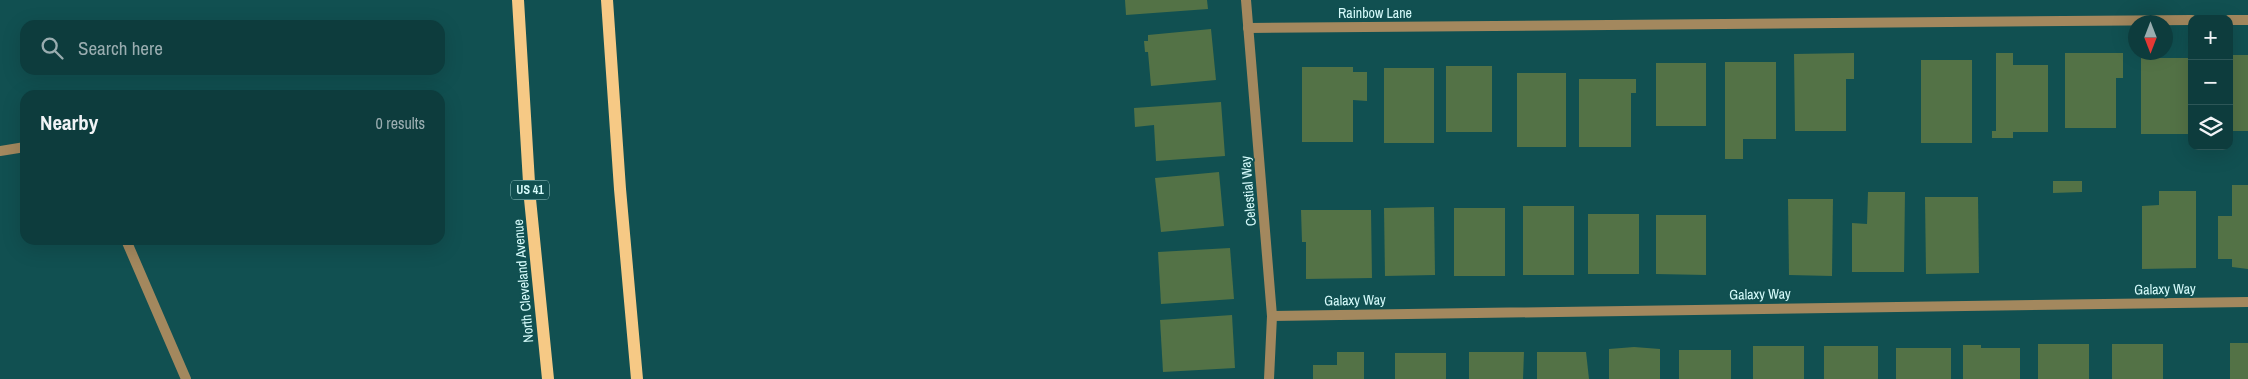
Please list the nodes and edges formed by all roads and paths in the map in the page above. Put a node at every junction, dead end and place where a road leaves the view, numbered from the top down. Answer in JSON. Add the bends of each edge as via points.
{"nodes":[{"id":1,"x":518,"y":0,"type":"edge"},
{"id":2,"x":607,"y":0,"type":"edge"},
{"id":3,"x":1246,"y":0,"type":"edge"},
{"id":4,"x":2188,"y":20,"type":"edge"},
{"id":5,"x":2233,"y":20,"type":"edge"},
{"id":6,"x":2248,"y":20,"type":"edge"},
{"id":7,"x":1248,"y":28,"type":"junction"},
{"id":8,"x":20,"y":148,"type":"edge"},
{"id":9,"x":0,"y":151,"type":"edge"},
{"id":10,"x":128,"y":245,"type":"edge"},
{"id":11,"x":2248,"y":302,"type":"edge"},
{"id":12,"x":1272,"y":316,"type":"junction"},
{"id":13,"x":186,"y":379,"type":"edge"},
{"id":14,"x":548,"y":379,"type":"edge"},
{"id":15,"x":637,"y":379,"type":"edge"},
{"id":16,"x":1269,"y":379,"type":"edge"}],
"edges":[{"from":1,"to":14,"type":"main road","name":"North Cleveland Avenue","number":"US 41","via":[[530,199]]},
{"from":2,"to":15,"type":"main road"},
{"from":3,"to":7,"type":"street","name":"Celestial Way"},
{"from":4,"to":7,"type":"street","name":"Rainbow Lane"},
{"from":5,"to":6,"type":"street"},
{"from":7,"to":12,"type":"street","name":"Celestial Way"},
{"from":8,"to":9,"type":"street"},
{"from":10,"to":13,"type":"street"},
{"from":11,"to":12,"type":"street","name":"Galaxy Way"},
{"from":12,"to":16,"type":"street","name":"Celestial Way"}]}
